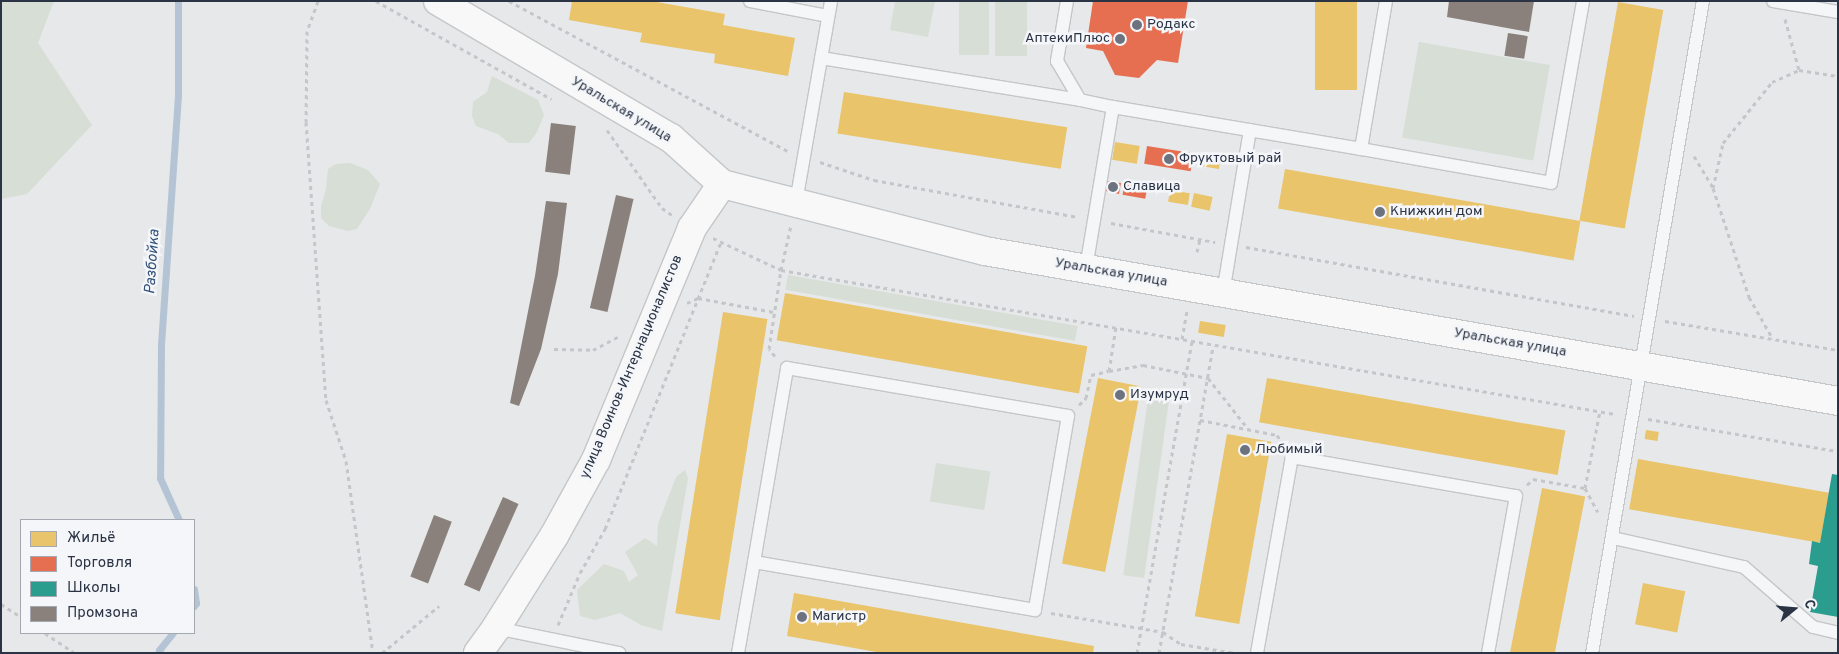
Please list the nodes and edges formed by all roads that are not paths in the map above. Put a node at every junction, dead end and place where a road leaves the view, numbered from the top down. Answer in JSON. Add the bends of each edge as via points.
{"nodes":[{"id":1,"x":438,"y":1,"type":"edge"},
{"id":2,"x":750,"y":1,"type":"edge"},
{"id":3,"x":831,"y":1,"type":"edge"},
{"id":4,"x":1067,"y":1,"type":"edge"},
{"id":5,"x":1386,"y":1,"type":"edge"},
{"id":6,"x":1583,"y":1,"type":"edge"},
{"id":7,"x":1703,"y":1,"type":"edge"},
{"id":8,"x":1777,"y":2,"type":"edge"},
{"id":9,"x":1838,"y":12,"type":"edge"},
{"id":10,"x":828,"y":16,"type":"junction"},
{"id":11,"x":821,"y":58,"type":"junction"},
{"id":12,"x":1080,"y":100,"type":"junction"},
{"id":13,"x":1113,"y":107,"type":"junction"},
{"id":14,"x":1250,"y":130,"type":"junction"},
{"id":15,"x":1361,"y":149,"type":"junction"},
{"id":16,"x":722,"y":184,"type":"junction"},
{"id":17,"x":796,"y":202,"type":"junction"},
{"id":18,"x":1086,"y":268,"type":"junction"},
{"id":19,"x":1223,"y":293,"type":"junction"},
{"id":20,"x":1642,"y":366,"type":"junction"},
{"id":21,"x":1838,"y":401,"type":"edge"},
{"id":22,"x":1613,"y":538,"type":"junction"},
{"id":23,"x":754,"y":562,"type":"junction"},
{"id":24,"x":496,"y":628,"type":"junction"},
{"id":25,"x":1838,"y":632,"type":"edge"},
{"id":26,"x":478,"y":653,"type":"edge"},
{"id":27,"x":620,"y":653,"type":"edge"},
{"id":28,"x":738,"y":653,"type":"edge"},
{"id":29,"x":1257,"y":653,"type":"edge"},
{"id":30,"x":1488,"y":653,"type":"edge"},
{"id":31,"x":1592,"y":653,"type":"edge"}],
"edges":[{"from":1,"to":16,"type":"street","name":"Уральская улица","via":[[671,138]]},
{"from":2,"to":10,"type":"lane"},
{"from":3,"to":10,"type":"lane"},
{"from":4,"to":12,"type":"lane","via":[[1057,61]]},
{"from":5,"to":15,"type":"lane"},
{"from":6,"to":15,"type":"lane","via":[[1551,183]]},
{"from":7,"to":20,"type":"lane"},
{"from":8,"to":9,"type":"lane"},
{"from":10,"to":11,"type":"lane"},
{"from":11,"to":12,"type":"lane"},
{"from":11,"to":17,"type":"lane"},
{"from":12,"to":13,"type":"lane"},
{"from":13,"to":14,"type":"lane"},
{"from":13,"to":18,"type":"lane"},
{"from":14,"to":15,"type":"lane"},
{"from":14,"to":19,"type":"lane"},
{"from":16,"to":17,"type":"street","name":"Уральская улица"},
{"from":16,"to":24,"type":"street","name":"улица Воинов-Интернационалистов","via":[[692,228],[596,460],[554,536]]},
{"from":17,"to":18,"type":"street","name":"Уральская улица","via":[[985,250]]},
{"from":18,"to":19,"type":"street","name":"Уральская улица"},
{"from":19,"to":20,"type":"street","name":"Уральская улица"},
{"from":20,"to":21,"type":"street","name":"Уральская улица"},
{"from":20,"to":22,"type":"lane"},
{"from":22,"to":25,"type":"lane","via":[[1744,566],[1813,627]]},
{"from":22,"to":31,"type":"lane"},
{"from":23,"to":23,"type":"lane","via":[[786,368],[1068,416],[1035,610]]},
{"from":23,"to":28,"type":"lane"},
{"from":24,"to":26,"type":"street","name":"улица Воинов-Интернационалистов"},
{"from":24,"to":27,"type":"lane"},
{"from":29,"to":30,"type":"lane","via":[[1292,457],[1516,496]]}]}
